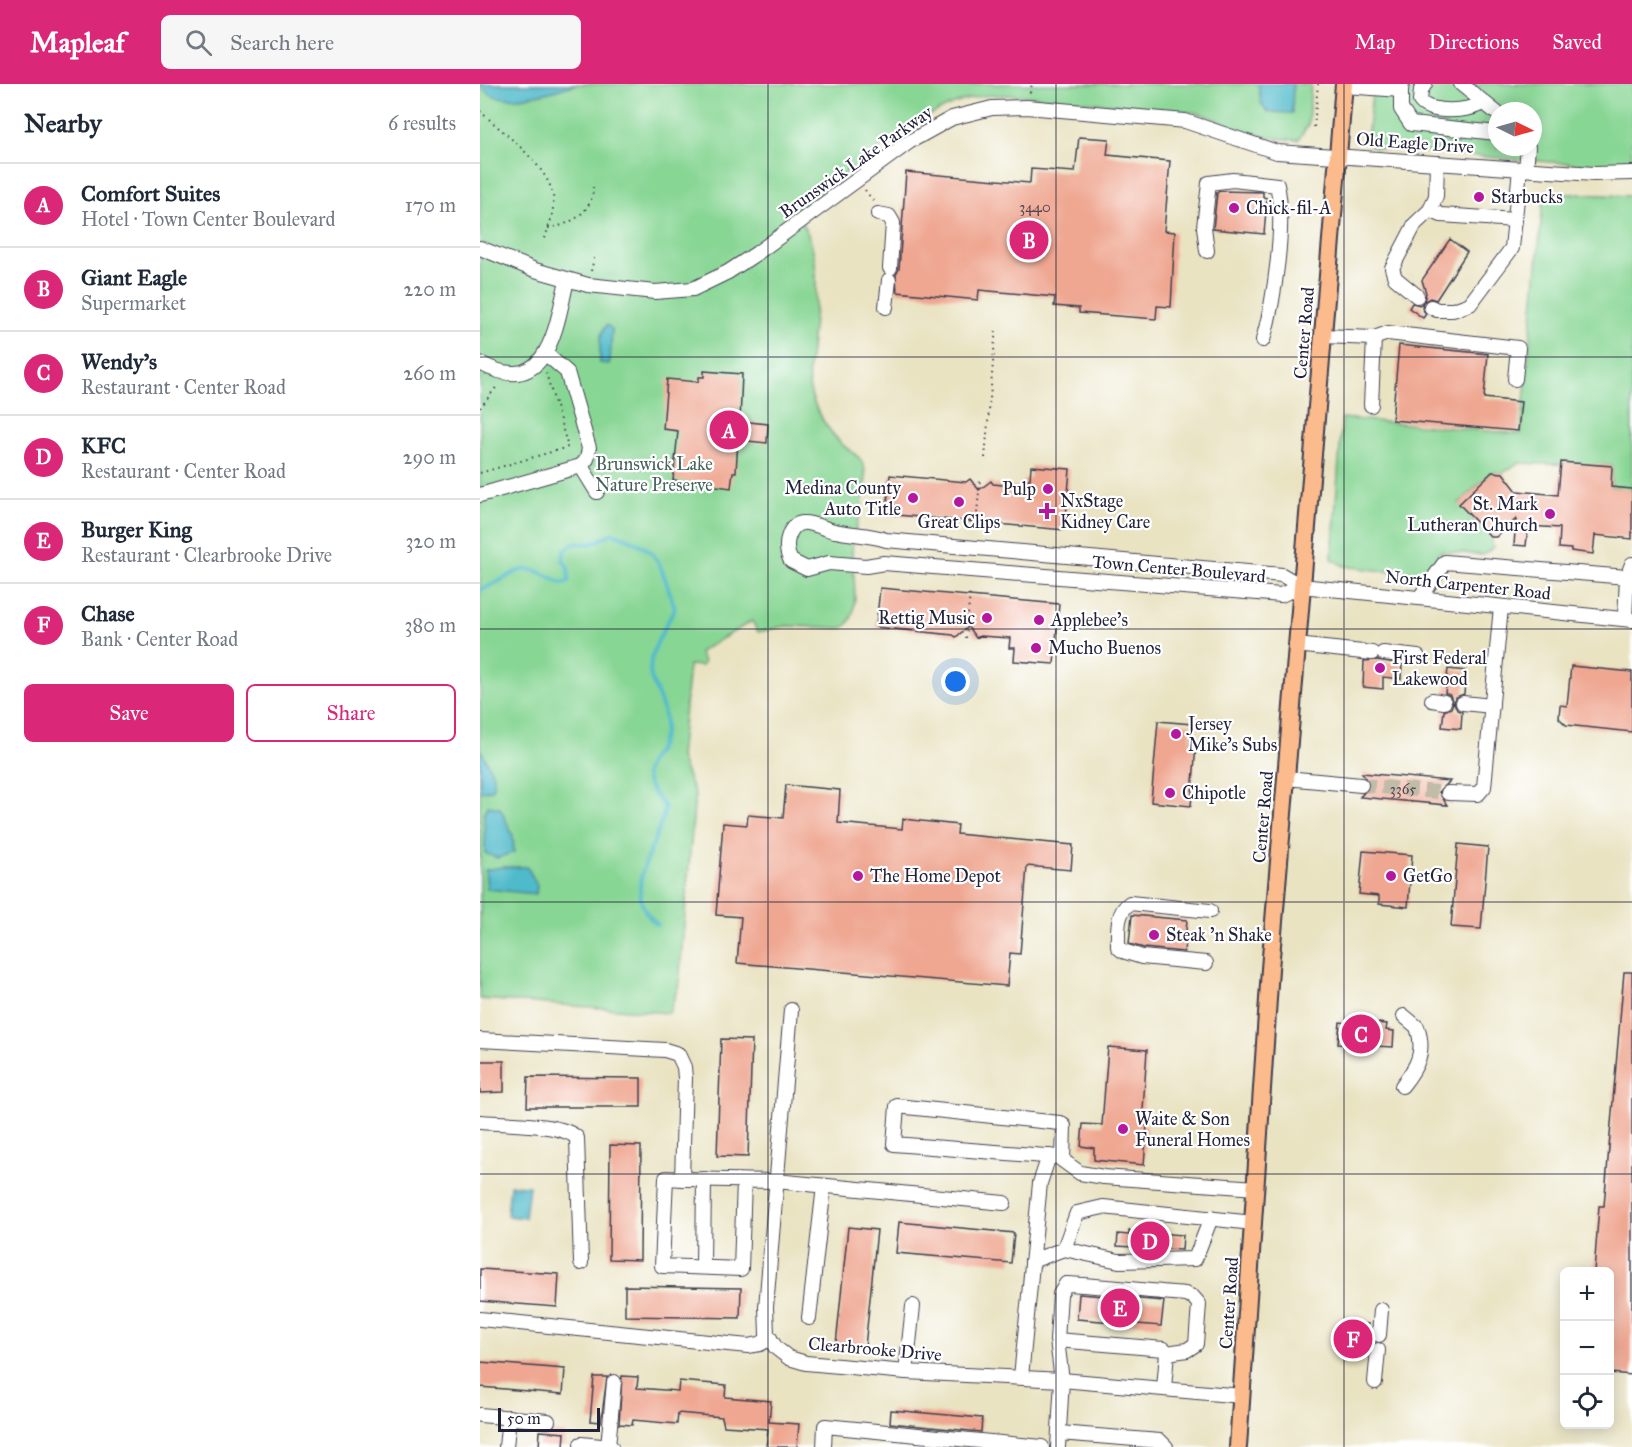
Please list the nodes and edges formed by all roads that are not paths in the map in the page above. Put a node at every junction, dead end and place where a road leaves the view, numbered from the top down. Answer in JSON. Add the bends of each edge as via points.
{"nodes":[{"id":1,"x":1425,"y":84,"type":"edge"},
{"id":2,"x":1461,"y":84,"type":"edge"},
{"id":3,"x":1344,"y":85,"type":"edge"},
{"id":4,"x":1402,"y":87,"type":"edge"},
{"id":5,"x":1482,"y":103,"type":"junction"},
{"id":6,"x":1488,"y":107,"type":"edge"},
{"id":7,"x":1488,"y":132,"type":"edge"},
{"id":8,"x":1339,"y":156,"type":"junction"},
{"id":9,"x":1526,"y":156,"type":"edge"},
{"id":10,"x":1437,"y":163,"type":"junction"},
{"id":11,"x":1523,"y":169,"type":"junction"},
{"id":12,"x":1632,"y":173,"type":"edge"},
{"id":13,"x":878,"y":210,"type":"road end"},
{"id":14,"x":1430,"y":210,"type":"junction"},
{"id":15,"x":1515,"y":220,"type":"junction"},
{"id":16,"x":480,"y":248,"type":"edge"},
{"id":17,"x":1207,"y":250,"type":"dead end"},
{"id":18,"x":567,"y":280,"type":"junction"},
{"id":19,"x":1417,"y":296,"type":"dead end"},
{"id":20,"x":1431,"y":307,"type":"dead end"},
{"id":21,"x":886,"y":308,"type":"dead end"},
{"id":22,"x":1323,"y":336,"type":"junction"},
{"id":23,"x":1374,"y":338,"type":"junction"},
{"id":24,"x":1263,"y":340,"type":"dead end"},
{"id":25,"x":546,"y":354,"type":"junction"},
{"id":26,"x":480,"y":363,"type":"edge"},
{"id":27,"x":1515,"y":379,"type":"dead end"},
{"id":28,"x":1371,"y":405,"type":"dead end"},
{"id":29,"x":581,"y":466,"type":"junction"},
{"id":30,"x":597,"y":492,"type":"dead end"},
{"id":31,"x":480,"y":495,"type":"edge"},
{"id":32,"x":1629,"y":571,"type":"edge"},
{"id":33,"x":1301,"y":586,"type":"junction"},
{"id":34,"x":1420,"y":597,"type":"junction"},
{"id":35,"x":1501,"y":607,"type":"junction"},
{"id":36,"x":1629,"y":619,"type":"edge"},
{"id":37,"x":1296,"y":645,"type":"junction"},
{"id":38,"x":1418,"y":657,"type":"dead end"},
{"id":39,"x":1463,"y":703,"type":"dead end"},
{"id":40,"x":1492,"y":705,"type":"junction"},
{"id":41,"x":1286,"y":778,"type":"junction"},
{"id":42,"x":1361,"y":785,"type":"tunnel mouth"},
{"id":43,"x":1448,"y":793,"type":"tunnel mouth"},
{"id":44,"x":1210,"y":911,"type":"dead end"},
{"id":45,"x":1206,"y":963,"type":"dead end"},
{"id":46,"x":791,"y":1010,"type":"dead end"},
{"id":47,"x":1404,"y":1016,"type":"dead end"},
{"id":48,"x":480,"y":1040,"type":"edge"},
{"id":49,"x":1402,"y":1086,"type":"dead end"},
{"id":50,"x":480,"y":1122,"type":"edge"},
{"id":51,"x":1049,"y":1156,"type":"junction"},
{"id":52,"x":1063,"y":1160,"type":"junction"},
{"id":53,"x":682,"y":1179,"type":"junction"},
{"id":54,"x":704,"y":1179,"type":"junction"},
{"id":55,"x":744,"y":1180,"type":"junction"},
{"id":56,"x":776,"y":1181,"type":"junction"},
{"id":57,"x":824,"y":1186,"type":"junction"},
{"id":58,"x":1256,"y":1188,"type":"junction"},
{"id":59,"x":1004,"y":1203,"type":"dead end"},
{"id":60,"x":1211,"y":1218,"type":"junction"},
{"id":61,"x":1253,"y":1223,"type":"junction"},
{"id":62,"x":1064,"y":1250,"type":"junction"},
{"id":63,"x":1032,"y":1261,"type":"junction"},
{"id":64,"x":581,"y":1263,"type":"dead end"},
{"id":65,"x":703,"y":1267,"type":"junction"},
{"id":66,"x":913,"y":1306,"type":"dead end"},
{"id":67,"x":1381,"y":1310,"type":"dead end"},
{"id":68,"x":808,"y":1318,"type":"dead end"},
{"id":69,"x":480,"y":1319,"type":"edge"},
{"id":70,"x":1379,"y":1335,"type":"dead end"},
{"id":71,"x":770,"y":1338,"type":"junction"},
{"id":72,"x":1057,"y":1340,"type":"junction"},
{"id":73,"x":1378,"y":1350,"type":"dead end"},
{"id":74,"x":1167,"y":1353,"type":"junction"},
{"id":75,"x":906,"y":1372,"type":"junction"},
{"id":76,"x":1021,"y":1377,"type":"junction"},
{"id":77,"x":1062,"y":1380,"type":"junction"},
{"id":78,"x":614,"y":1382,"type":"dead end"},
{"id":79,"x":1375,"y":1382,"type":"dead end"},
{"id":80,"x":1164,"y":1388,"type":"junction"},
{"id":81,"x":1242,"y":1396,"type":"junction"},
{"id":82,"x":480,"y":1414,"type":"edge"},
{"id":83,"x":509,"y":1417,"type":"junction"},
{"id":84,"x":548,"y":1421,"type":"dead end"},
{"id":85,"x":1059,"y":1432,"type":"junction"},
{"id":86,"x":581,"y":1444,"type":"dead end"},
{"id":87,"x":506,"y":1447,"type":"edge"},
{"id":88,"x":609,"y":1447,"type":"edge"},
{"id":89,"x":824,"y":1447,"type":"edge"},
{"id":90,"x":1042,"y":1447,"type":"edge"},
{"id":91,"x":1058,"y":1447,"type":"edge"},
{"id":92,"x":1166,"y":1447,"type":"edge"},
{"id":93,"x":1238,"y":1447,"type":"edge"}],
"edges":[{"from":1,"to":5,"type":"street","via":[[1420,101],[1429,108],[1468,110]]},
{"from":2,"to":5,"type":"street"},
{"from":3,"to":4,"type":"street"},
{"from":3,"to":8,"type":"main road","name":"Center Road"},
{"from":4,"to":7,"type":"street","via":[[1401,109],[1412,124]]},
{"from":5,"to":6,"type":"street"},
{"from":8,"to":10,"type":"street","name":"Old Eagle Drive"},
{"from":8,"to":18,"type":"street","name":"Brunswick Lake Parkway","via":[[1277,152],[1185,121],[1027,107],[992,108],[952,118],[909,142],[794,228],[706,284],[680,292],[655,292]]},
{"from":8,"to":22,"type":"main road","name":"Center Road"},
{"from":9,"to":11,"type":"street"},
{"from":10,"to":11,"type":"street","name":"Old Eagle Drive"},
{"from":10,"to":14,"type":"street","via":[[1436,196]]},
{"from":11,"to":12,"type":"street","name":"Old Eagle Drive"},
{"from":11,"to":15,"type":"street"},
{"from":13,"to":21,"type":"street","via":[[894,223]]},
{"from":14,"to":15,"type":"street"},
{"from":14,"to":19,"type":"street","via":[[1415,224],[1392,268],[1395,278]]},
{"from":15,"to":20,"type":"street","via":[[1512,248],[1470,304],[1453,310]]},
{"from":16,"to":18,"type":"street","name":"Brunswick Lake Parkway"},
{"from":17,"to":24,"type":"street","via":[[1204,227],[1209,183],[1233,180],[1277,185],[1278,238],[1270,314]]},
{"from":18,"to":25,"type":"street","via":[[553,341]]},
{"from":22,"to":23,"type":"street"},
{"from":22,"to":33,"type":"main road","name":"Center Road"},
{"from":23,"to":27,"type":"street","via":[[1388,333],[1518,348]]},
{"from":23,"to":28,"type":"street"},
{"from":25,"to":26,"type":"street","via":[[513,373],[500,373]]},
{"from":25,"to":29,"type":"street","via":[[567,372],[589,448]]},
{"from":29,"to":30,"type":"street"},
{"from":29,"to":31,"type":"street"},
{"from":32,"to":34,"type":"street","via":[[1445,562]]},
{"from":32,"to":36,"type":"street"},
{"from":33,"to":33,"type":"street","name":"Town Center Boulevard","via":[[1282,575],[886,540],[869,534],[833,531],[811,522],[793,528],[787,544],[791,561],[807,568],[829,563],[884,563],[1281,595]]},
{"from":33,"to":34,"type":"street","name":"North Carpenter Road"},
{"from":33,"to":37,"type":"main road","name":"Center Road"},
{"from":34,"to":35,"type":"street","name":"North Carpenter Road"},
{"from":35,"to":36,"type":"street","name":"North Carpenter Road"},
{"from":35,"to":40,"type":"street"},
{"from":37,"to":38,"type":"street"},
{"from":37,"to":41,"type":"main road","name":"Center Road"},
{"from":39,"to":40,"type":"street"},
{"from":40,"to":43,"type":"street","via":[[1482,792]]},
{"from":41,"to":42,"type":"street"},
{"from":41,"to":58,"type":"main road","name":"Center Road"},
{"from":44,"to":45,"type":"street","via":[[1130,903],[1120,914],[1118,930],[1118,947],[1132,955]]},
{"from":46,"to":56,"type":"street"},
{"from":47,"to":49,"type":"street","via":[[1417,1027],[1421,1054]]},
{"from":48,"to":53,"type":"street","via":[[665,1050],[678,1054],[685,1078]]},
{"from":50,"to":64,"type":"street","via":[[559,1129],[578,1138]]},
{"from":51,"to":52,"type":"street"},
{"from":51,"to":52,"type":"street","via":[[894,1144],[897,1106],[1060,1123],[1064,1126]]},
{"from":51,"to":63,"type":"street","via":[[1040,1183]]},
{"from":52,"to":58,"type":"street","via":[[1080,1173],[1104,1177]]},
{"from":53,"to":54,"type":"street"},
{"from":53,"to":65,"type":"street","via":[[666,1178],[662,1266]]},
{"from":54,"to":55,"type":"street"},
{"from":54,"to":65,"type":"street"},
{"from":55,"to":56,"type":"street"},
{"from":55,"to":65,"type":"street","via":[[741,1269]]},
{"from":56,"to":57,"type":"street"},
{"from":56,"to":71,"type":"street","via":[[766,1307]]},
{"from":57,"to":59,"type":"street"},
{"from":57,"to":68,"type":"street"},
{"from":58,"to":61,"type":"main road","name":"Center Road"},
{"from":60,"to":61,"type":"street"},
{"from":60,"to":62,"type":"street","via":[[1103,1207],[1077,1213]]},
{"from":60,"to":62,"type":"street","via":[[1195,1259],[1119,1261]]},
{"from":61,"to":81,"type":"main road","name":"Center Road"},
{"from":62,"to":63,"type":"street"},
{"from":63,"to":76,"type":"street"},
{"from":66,"to":75,"type":"street"},
{"from":67,"to":70,"type":"street"},
{"from":69,"to":71,"type":"street","via":[[748,1346]]},
{"from":71,"to":75,"type":"street","name":"Clearbrooke Drive","via":[[789,1358],[806,1363]]},
{"from":72,"to":74,"type":"street","via":[[1164,1348]]},
{"from":72,"to":74,"type":"street","via":[[1060,1294],[1066,1284],[1099,1288],[1114,1285],[1193,1297],[1199,1309],[1196,1344],[1187,1350]]},
{"from":72,"to":77,"type":"street"},
{"from":73,"to":79,"type":"street"},
{"from":74,"to":80,"type":"street"},
{"from":75,"to":76,"type":"street","name":"Clearbrooke Drive"},
{"from":76,"to":77,"type":"street","name":"Clearbrooke Drive"},
{"from":77,"to":80,"type":"street","name":"Clearbrooke Drive"},
{"from":77,"to":85,"type":"street"},
{"from":78,"to":88,"type":"street"},
{"from":80,"to":81,"type":"street","name":"Clearbrooke Drive"},
{"from":81,"to":93,"type":"main road","name":"Center Road"},
{"from":82,"to":83,"type":"street"},
{"from":83,"to":84,"type":"street"},
{"from":83,"to":87,"type":"street"},
{"from":85,"to":91,"type":"street"},
{"from":85,"to":92,"type":"street","via":[[1160,1441]]},
{"from":86,"to":88,"type":"street"},
{"from":89,"to":90,"type":"street","via":[[825,1426]]}]}
